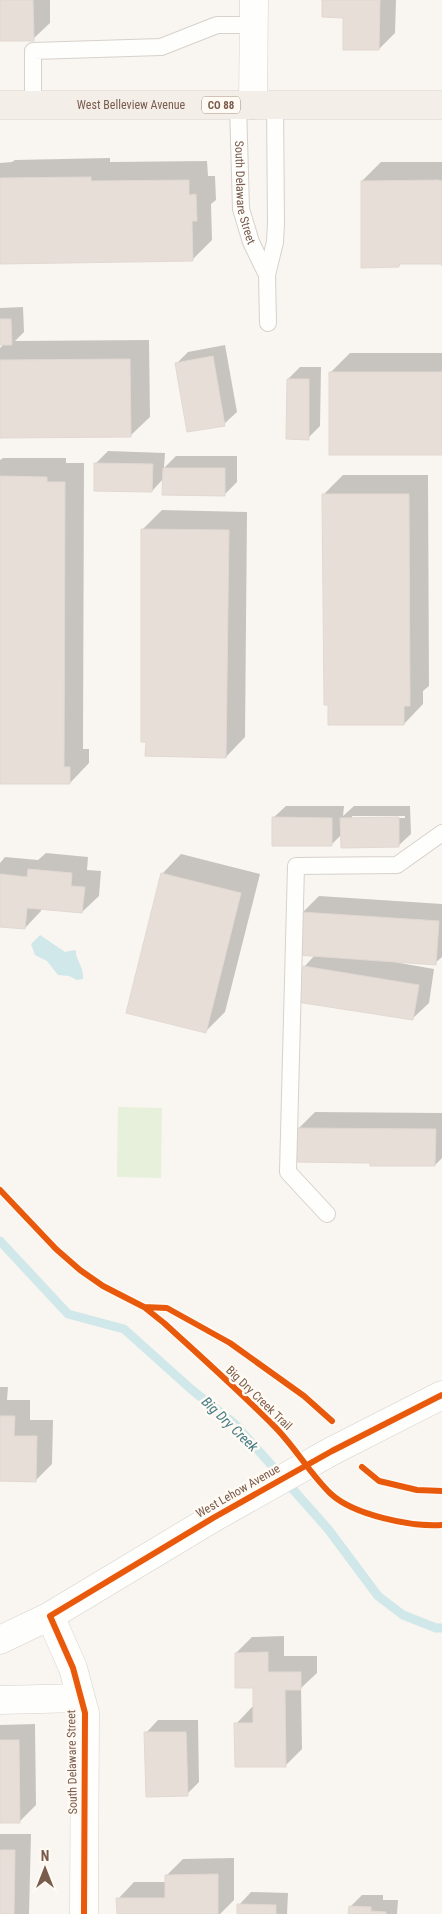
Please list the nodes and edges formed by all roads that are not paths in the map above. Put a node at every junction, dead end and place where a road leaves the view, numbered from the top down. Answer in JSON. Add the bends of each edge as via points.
{"nodes":[{"id":1,"x":254,"y":13,"type":"edge"},
{"id":2,"x":0,"y":105,"type":"edge"},
{"id":3,"x":33,"y":105,"type":"junction"},
{"id":4,"x":255,"y":105,"type":"junction"},
{"id":5,"x":442,"y":105,"type":"edge"},
{"id":6,"x":267,"y":274,"type":"junction"},
{"id":7,"x":268,"y":323,"type":"dead end"},
{"id":8,"x":442,"y":832,"type":"edge"},
{"id":9,"x":327,"y":1214,"type":"dead end"},
{"id":10,"x":442,"y":1395,"type":"edge"},
{"id":11,"x":50,"y":1616,"type":"junction"},
{"id":12,"x":0,"y":1640,"type":"edge"},
{"id":13,"x":81,"y":1698,"type":"junction"},
{"id":14,"x":0,"y":1700,"type":"edge"},
{"id":15,"x":84,"y":1914,"type":"edge"}],
"edges":[{"from":1,"to":3,"type":"lane","via":[[161,47],[33,51]]},
{"from":1,"to":4,"type":"street","name":"South Delaware Street"},
{"from":2,"to":3,"type":"main road","name":"West Belleview Avenue","number":"CO 88"},
{"from":3,"to":4,"type":"main road","name":"West Belleview Avenue","number":"CO 88"},
{"from":4,"to":5,"type":"main road","name":"West Belleview Avenue","number":"CO 88"},
{"from":4,"to":6,"type":"lane","name":"South Delaware Street","via":[[276,223]]},
{"from":4,"to":6,"type":"lane","name":"South Delaware Street","via":[[241,209],[251,242]]},
{"from":6,"to":7,"type":"lane","name":"South Delaware Street"},
{"from":8,"to":9,"type":"lane","via":[[397,865],[296,866],[288,1172]]},
{"from":10,"to":11,"type":"street","name":"West Lehow Avenue","via":[[251,1496]]},
{"from":11,"to":12,"type":"street","name":"West Lehow Avenue"},
{"from":11,"to":13,"type":"street","name":"South Delaware Street","via":[[73,1668]]},
{"from":13,"to":14,"type":"street"},
{"from":13,"to":15,"type":"street","name":"South Delaware Street","via":[[85,1713]]}]}
